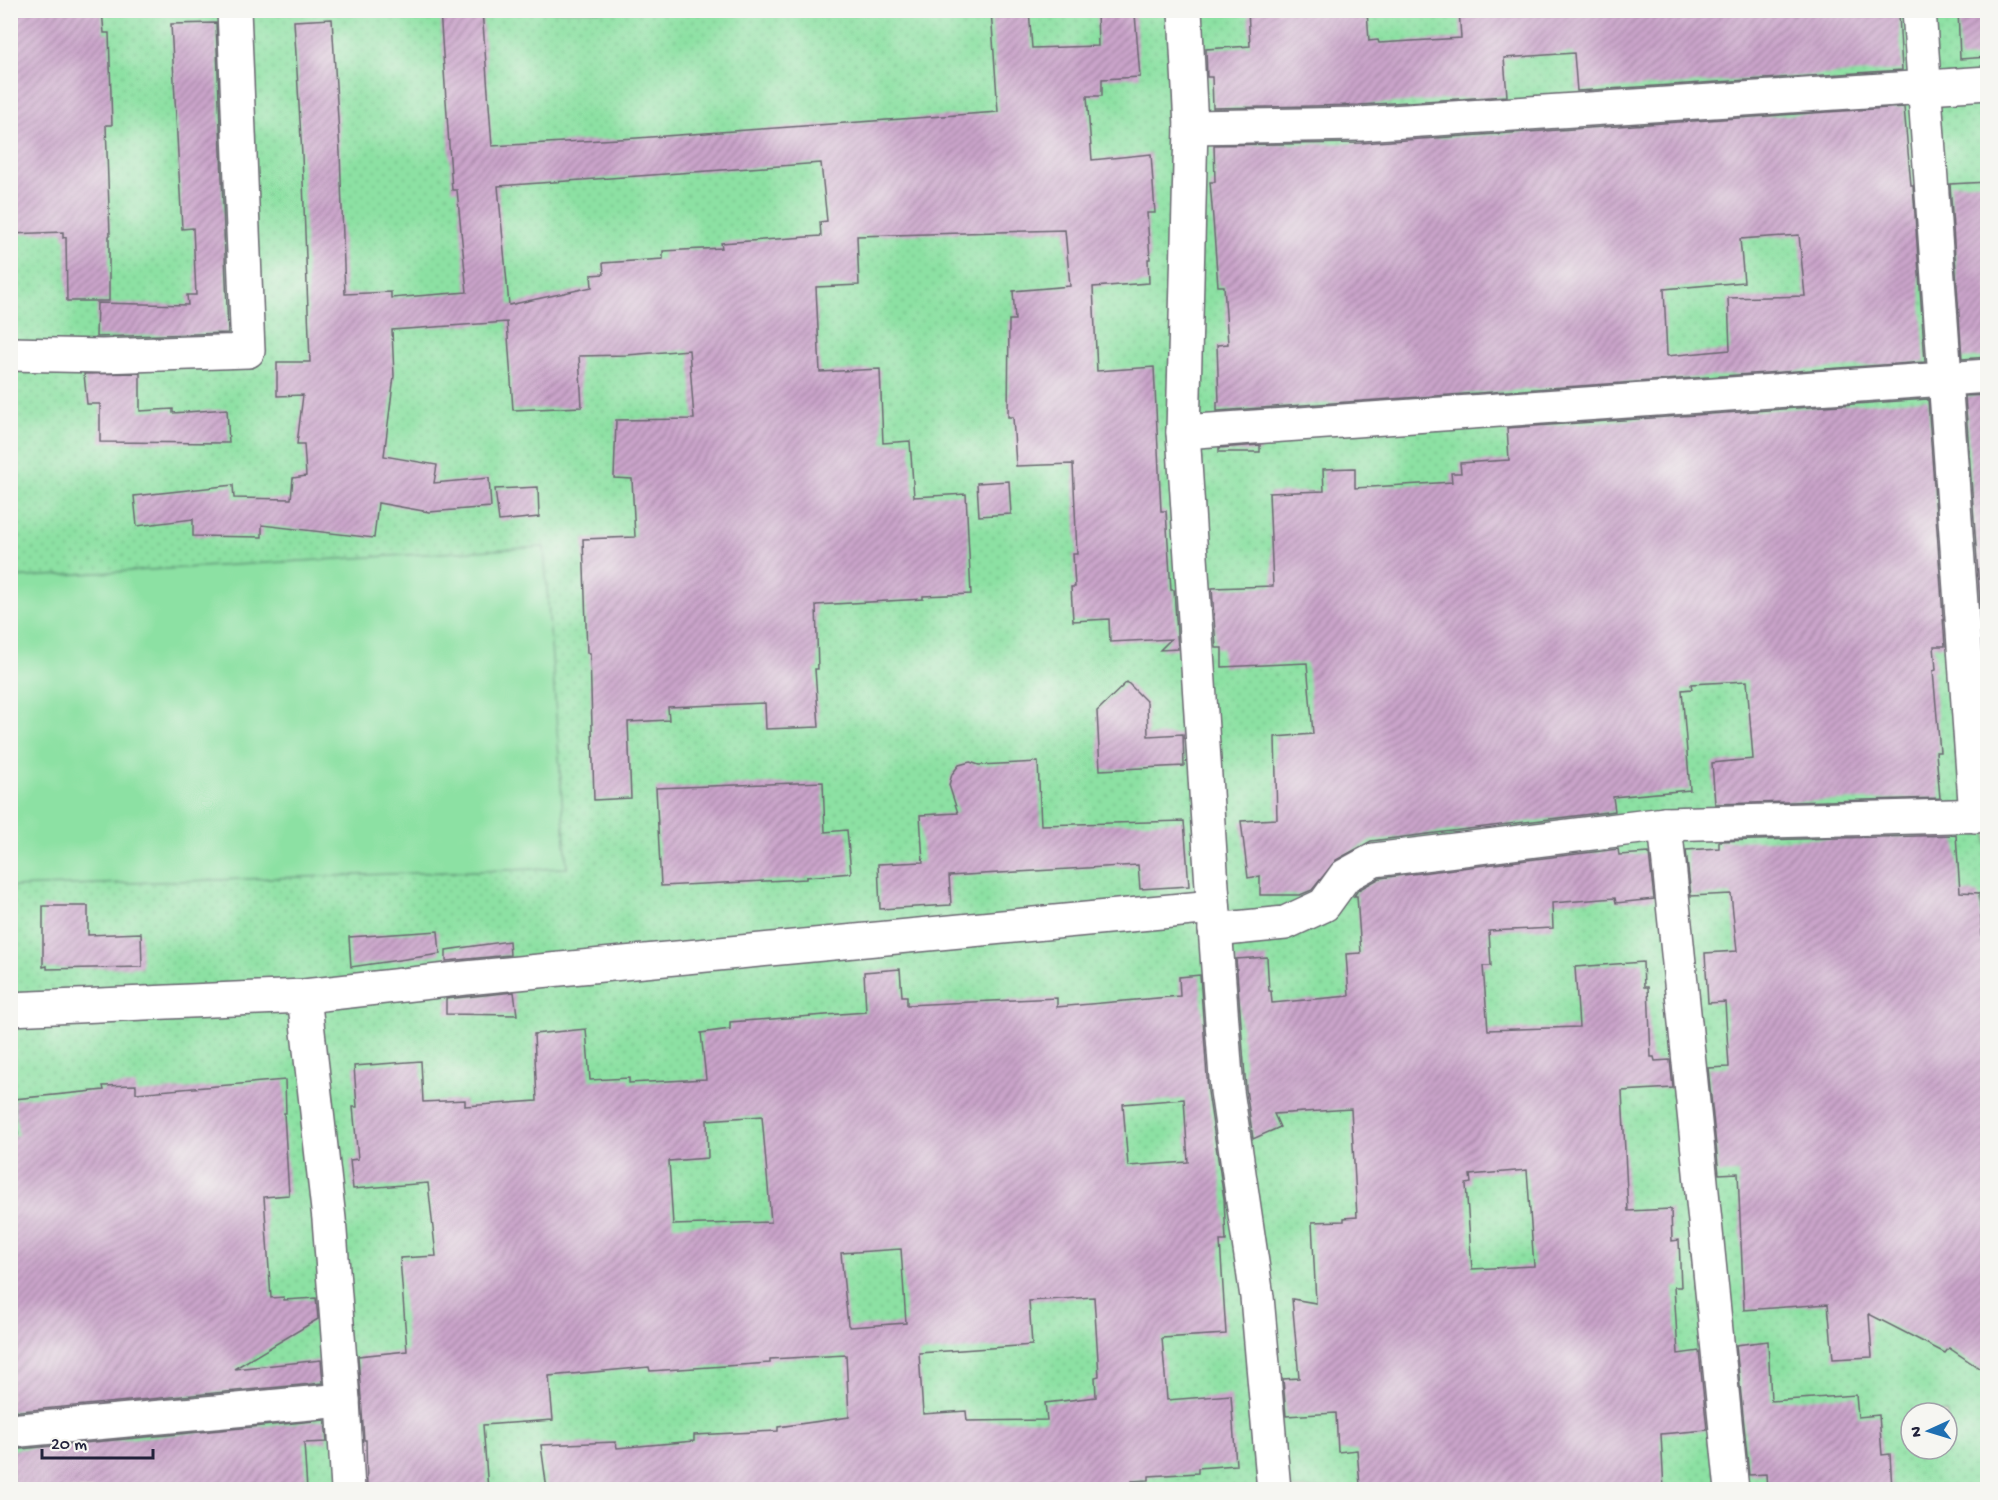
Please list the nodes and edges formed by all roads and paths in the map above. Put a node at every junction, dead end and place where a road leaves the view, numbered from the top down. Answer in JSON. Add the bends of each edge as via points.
{"nodes":[{"id":1,"x":234,"y":10,"type":"edge"},
{"id":2,"x":1185,"y":10,"type":"edge"},
{"id":3,"x":1919,"y":10,"type":"edge"},
{"id":4,"x":1988,"y":83,"type":"edge"},
{"id":5,"x":1923,"y":88,"type":"junction"},
{"id":6,"x":1191,"y":127,"type":"junction"},
{"id":7,"x":10,"y":354,"type":"edge"},
{"id":8,"x":1988,"y":376,"type":"edge"},
{"id":9,"x":1946,"y":379,"type":"junction"},
{"id":10,"x":1183,"y":432,"type":"junction"},
{"id":11,"x":1982,"y":815,"type":"edge"},
{"id":12,"x":1665,"y":824,"type":"junction"},
{"id":13,"x":1214,"y":918,"type":"junction"},
{"id":14,"x":304,"y":996,"type":"junction"},
{"id":15,"x":10,"y":1009,"type":"edge"},
{"id":16,"x":343,"y":1400,"type":"junction"},
{"id":17,"x":10,"y":1431,"type":"edge"},
{"id":18,"x":348,"y":1490,"type":"edge"},
{"id":19,"x":1274,"y":1490,"type":"edge"},
{"id":20,"x":1732,"y":1490,"type":"edge"}],
"edges":[{"from":1,"to":7,"type":"street","via":[[248,351],[102,356]]},
{"from":2,"to":6,"type":"street"},
{"from":3,"to":5,"type":"street"},
{"from":4,"to":5,"type":"street"},
{"from":5,"to":6,"type":"street","via":[[1360,124]]},
{"from":5,"to":9,"type":"street"},
{"from":6,"to":10,"type":"street"},
{"from":8,"to":9,"type":"street"},
{"from":9,"to":10,"type":"street"},
{"from":9,"to":11,"type":"street"},
{"from":10,"to":13,"type":"street"},
{"from":11,"to":12,"type":"street"},
{"from":12,"to":13,"type":"street","via":[[1374,860],[1345,876],[1324,904],[1285,923]]},
{"from":12,"to":20,"type":"street"},
{"from":13,"to":14,"type":"street","via":[[478,976]]},
{"from":13,"to":19,"type":"street","via":[[1227,1091],[1257,1297]]},
{"from":14,"to":15,"type":"street"},
{"from":14,"to":16,"type":"street","via":[[329,1219]]},
{"from":16,"to":17,"type":"street"},
{"from":16,"to":18,"type":"street"}]}
